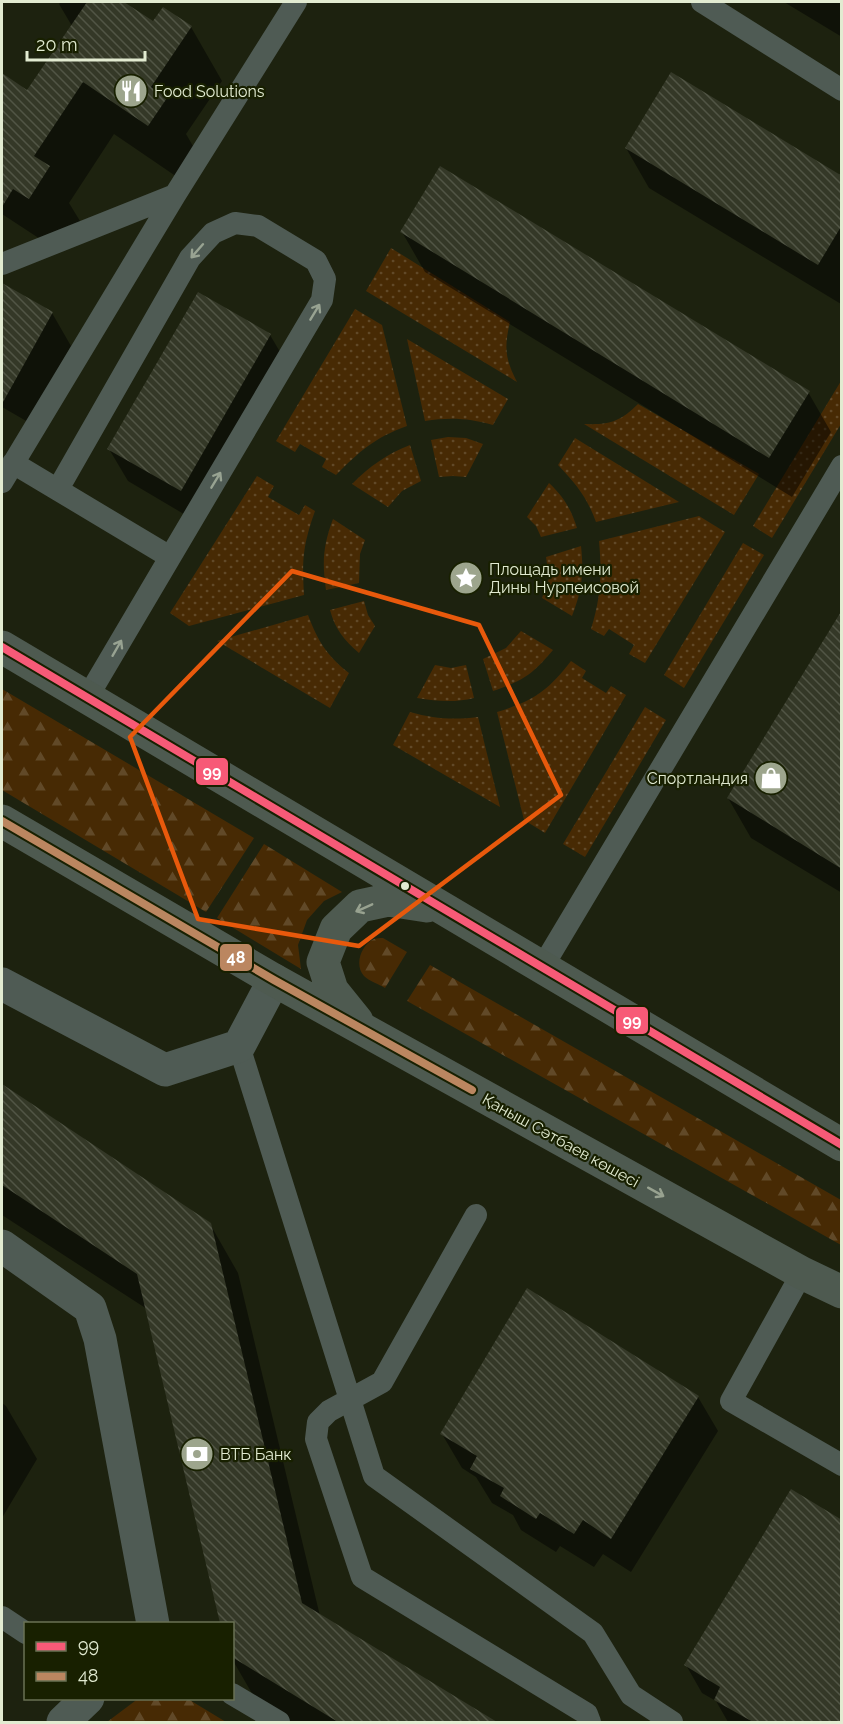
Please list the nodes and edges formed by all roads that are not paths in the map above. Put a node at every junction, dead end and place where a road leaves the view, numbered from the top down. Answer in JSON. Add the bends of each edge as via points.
{"nodes":[{"id":1,"x":296,"y":2,"type":"edge"},
{"id":2,"x":702,"y":2,"type":"edge"},
{"id":3,"x":842,"y":90,"type":"edge"},
{"id":4,"x":175,"y":195,"type":"junction"},
{"id":5,"x":2,"y":264,"type":"edge"},
{"id":6,"x":842,"y":466,"type":"edge"},
{"id":7,"x":7,"y":472,"type":"edge"},
{"id":8,"x":58,"y":489,"type":"junction"},
{"id":9,"x":170,"y":556,"type":"junction"},
{"id":10,"x":2,"y":647,"type":"edge"},
{"id":11,"x":87,"y":698,"type":"junction"},
{"id":12,"x":2,"y":821,"type":"edge"},
{"id":13,"x":441,"y":908,"type":"junction"},
{"id":14,"x":543,"y":966,"type":"junction"},
{"id":15,"x":274,"y":980,"type":"junction"},
{"id":16,"x":2,"y":984,"type":"edge"},
{"id":17,"x":366,"y":1032,"type":"junction"},
{"id":18,"x":239,"y":1046,"type":"junction"},
{"id":19,"x":842,"y":1145,"type":"edge"},
{"id":20,"x":476,"y":1215,"type":"dead end"},
{"id":21,"x":2,"y":1246,"type":"edge"},
{"id":22,"x":802,"y":1274,"type":"junction"},
{"id":23,"x":842,"y":1292,"type":"edge"},
{"id":24,"x":842,"y":1300,"type":"edge"},
{"id":25,"x":351,"y":1399,"type":"junction"},
{"id":26,"x":842,"y":1465,"type":"edge"},
{"id":27,"x":2,"y":1617,"type":"edge"},
{"id":28,"x":153,"y":1622,"type":"edge"},
{"id":29,"x":24,"y":1632,"type":"edge"},
{"id":30,"x":234,"y":1695,"type":"edge"},
{"id":31,"x":86,"y":1700,"type":"edge"},
{"id":32,"x":63,"y":1722,"type":"edge"},
{"id":33,"x":279,"y":1722,"type":"edge"},
{"id":34,"x":590,"y":1722,"type":"edge"},
{"id":35,"x":672,"y":1722,"type":"edge"}],
"edges":[{"from":1,"to":4,"type":"lane"},
{"from":2,"to":3,"type":"lane"},
{"from":4,"to":5,"type":"lane"},
{"from":4,"to":7,"type":"lane"},
{"from":6,"to":14,"type":"lane"},
{"from":7,"to":8,"type":"lane"},
{"from":8,"to":9,"type":"lane"},
{"from":9,"to":8,"type":"lane","one_way":true,"via":[[322,300],[325,279],[316,261],[258,226],[236,223],[213,232],[190,258]]},
{"from":11,"to":9,"type":"lane","one_way":true},
{"from":10,"to":11,"type":"main road"},
{"from":11,"to":13,"type":"main road"},
{"from":12,"to":15,"type":"main road","name":"Қаныш Сәтбаев көшесі"},
{"from":13,"to":14,"type":"main road"},
{"from":13,"to":17,"type":"main road","one_way":true,"via":[[388,900],[360,906],[336,929],[323,962],[332,990]]},
{"from":14,"to":19,"type":"main road"},
{"from":15,"to":17,"type":"main road","name":"Қаныш Сәтбаев көшесі"},
{"from":15,"to":18,"type":"street"},
{"from":16,"to":18,"type":"street","via":[[165,1070]]},
{"from":17,"to":22,"type":"main road","name":"Қаныш Сәтбаев көшесі","one_way":true},
{"from":18,"to":25,"type":"lane"},
{"from":20,"to":25,"type":"lane","via":[[382,1382]]},
{"from":21,"to":28,"type":"street","via":[[90,1308],[100,1339]]},
{"from":22,"to":23,"type":"main road","name":"Қаныш Сәтбаев көшесі"},
{"from":22,"to":24,"type":"main road"},
{"from":22,"to":26,"type":"lane","via":[[730,1401]]},
{"from":25,"to":34,"type":"lane","via":[[318,1422],[316,1439],[362,1577],[587,1714]]},
{"from":25,"to":35,"type":"lane","via":[[374,1476],[593,1633],[631,1695]]},
{"from":27,"to":29,"type":"lane"},
{"from":30,"to":33,"type":"lane"},
{"from":31,"to":32,"type":"street"}]}
